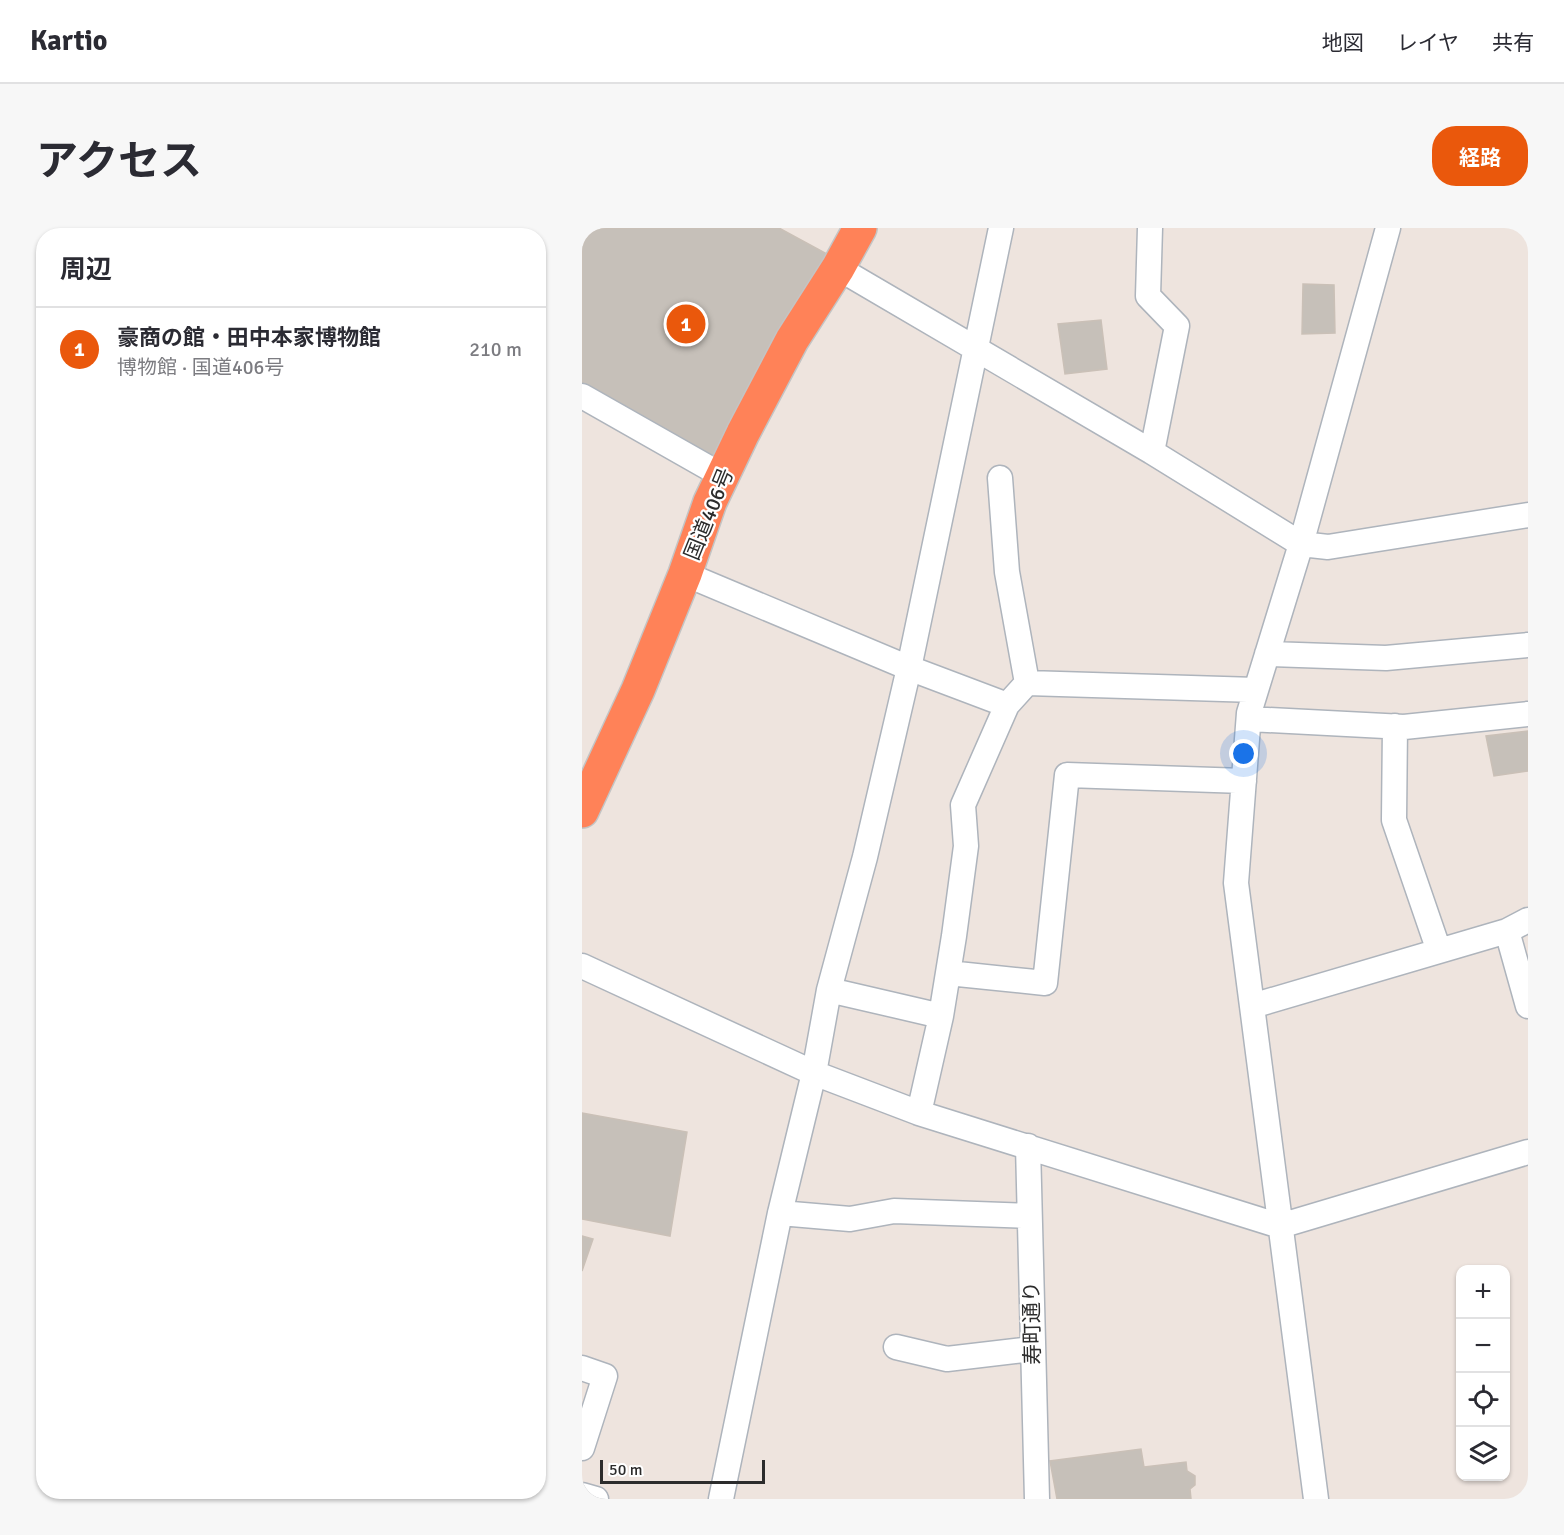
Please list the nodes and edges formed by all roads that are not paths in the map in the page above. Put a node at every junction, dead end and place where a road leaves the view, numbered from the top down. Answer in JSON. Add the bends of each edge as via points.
{"nodes":[{"id":1,"x":860,"y":228,"type":"edge"},
{"id":2,"x":1001,"y":228,"type":"edge"},
{"id":3,"x":1150,"y":228,"type":"edge"},
{"id":4,"x":1388,"y":228,"type":"edge"},
{"id":5,"x":838,"y":268,"type":"junction"},
{"id":6,"x":975,"y":350,"type":"junction"},
{"id":7,"x":582,"y":396,"type":"edge"},
{"id":8,"x":1152,"y":452,"type":"junction"},
{"id":9,"x":723,"y":476,"type":"junction"},
{"id":10,"x":1000,"y":478,"type":"dead end"},
{"id":11,"x":1528,"y":515,"type":"edge"},
{"id":12,"x":1301,"y":544,"type":"junction"},
{"id":13,"x":685,"y":574,"type":"junction"},
{"id":14,"x":1528,"y":645,"type":"edge"},
{"id":15,"x":1267,"y":654,"type":"junction"},
{"id":16,"x":909,"y":668,"type":"junction"},
{"id":17,"x":1027,"y":683,"type":"junction"},
{"id":18,"x":1256,"y":690,"type":"junction"},
{"id":19,"x":1007,"y":705,"type":"junction"},
{"id":20,"x":1528,"y":714,"type":"edge"},
{"id":21,"x":1249,"y":719,"type":"junction"},
{"id":22,"x":1395,"y":726,"type":"junction"},
{"id":23,"x":1244,"y":781,"type":"junction"},
{"id":24,"x":582,"y":811,"type":"edge"},
{"id":25,"x":1528,"y":920,"type":"edge"},
{"id":26,"x":1507,"y":931,"type":"junction"},
{"id":27,"x":1439,"y":951,"type":"junction"},
{"id":28,"x":582,"y":966,"type":"edge"},
{"id":29,"x":948,"y":973,"type":"junction"},
{"id":30,"x":829,"y":990,"type":"junction"},
{"id":31,"x":1252,"y":1006,"type":"junction"},
{"id":32,"x":1528,"y":1006,"type":"edge"},
{"id":33,"x":941,"y":1016,"type":"junction"},
{"id":34,"x":814,"y":1073,"type":"junction"},
{"id":35,"x":919,"y":1113,"type":"junction"},
{"id":36,"x":1028,"y":1146,"type":"junction"},
{"id":37,"x":1528,"y":1152,"type":"edge"},
{"id":38,"x":780,"y":1213,"type":"junction"},
{"id":39,"x":1029,"y":1216,"type":"junction"},
{"id":40,"x":1280,"y":1226,"type":"junction"},
{"id":41,"x":896,"y":1347,"type":"dead end"},
{"id":42,"x":1032,"y":1349,"type":"junction"},
{"id":43,"x":582,"y":1368,"type":"edge"},
{"id":44,"x":582,"y":1448,"type":"edge"},
{"id":45,"x":582,"y":1495,"type":"edge"},
{"id":46,"x":596,"y":1499,"type":"edge"},
{"id":47,"x":721,"y":1499,"type":"edge"},
{"id":48,"x":1037,"y":1499,"type":"edge"},
{"id":49,"x":1316,"y":1499,"type":"edge"}],
"edges":[{"from":1,"to":5,"type":"highway","name":"国道406号"},
{"from":2,"to":6,"type":"street"},
{"from":3,"to":8,"type":"street","via":[[1148,296],[1177,326]]},
{"from":4,"to":12,"type":"street"},
{"from":5,"to":6,"type":"street"},
{"from":5,"to":9,"type":"highway","name":"国道406号","via":[[792,340]]},
{"from":6,"to":8,"type":"street"},
{"from":6,"to":16,"type":"street"},
{"from":7,"to":9,"type":"street"},
{"from":8,"to":12,"type":"street"},
{"from":9,"to":13,"type":"highway","name":"国道406号"},
{"from":10,"to":17,"type":"street","via":[[1008,572]]},
{"from":11,"to":12,"type":"street","via":[[1328,547]]},
{"from":12,"to":15,"type":"street"},
{"from":13,"to":16,"type":"street"},
{"from":13,"to":24,"type":"highway","name":"国道406号","via":[[638,690]]},
{"from":14,"to":15,"type":"street","via":[[1386,658]]},
{"from":15,"to":18,"type":"street"},
{"from":16,"to":19,"type":"street"},
{"from":16,"to":30,"type":"street"},
{"from":17,"to":18,"type":"street"},
{"from":17,"to":19,"type":"street"},
{"from":18,"to":21,"type":"street"},
{"from":19,"to":29,"type":"street","via":[[963,805],[966,846]]},
{"from":20,"to":22,"type":"street"},
{"from":21,"to":22,"type":"street"},
{"from":21,"to":23,"type":"street"},
{"from":22,"to":27,"type":"street","via":[[1394,820]]},
{"from":23,"to":29,"type":"street","via":[[1067,775],[1046,983]]},
{"from":23,"to":31,"type":"street","via":[[1236,883]]},
{"from":25,"to":26,"type":"street"},
{"from":26,"to":27,"type":"street"},
{"from":26,"to":32,"type":"street"},
{"from":27,"to":31,"type":"street"},
{"from":28,"to":34,"type":"street"},
{"from":29,"to":33,"type":"street"},
{"from":30,"to":33,"type":"street"},
{"from":30,"to":34,"type":"street"},
{"from":31,"to":40,"type":"street"},
{"from":33,"to":35,"type":"street"},
{"from":34,"to":35,"type":"street"},
{"from":34,"to":38,"type":"street"},
{"from":35,"to":36,"type":"street"},
{"from":36,"to":39,"type":"street","name":"寿町通り"},
{"from":36,"to":40,"type":"street"},
{"from":37,"to":40,"type":"street"},
{"from":38,"to":39,"type":"street","via":[[850,1219],[894,1212]]},
{"from":38,"to":47,"type":"street"},
{"from":39,"to":42,"type":"street","name":"寿町通り"},
{"from":40,"to":49,"type":"street"},
{"from":41,"to":42,"type":"street","via":[[947,1359]]},
{"from":42,"to":48,"type":"street","name":"寿町通り"},
{"from":43,"to":44,"type":"street","via":[[605,1376]]},
{"from":45,"to":46,"type":"street"}]}
